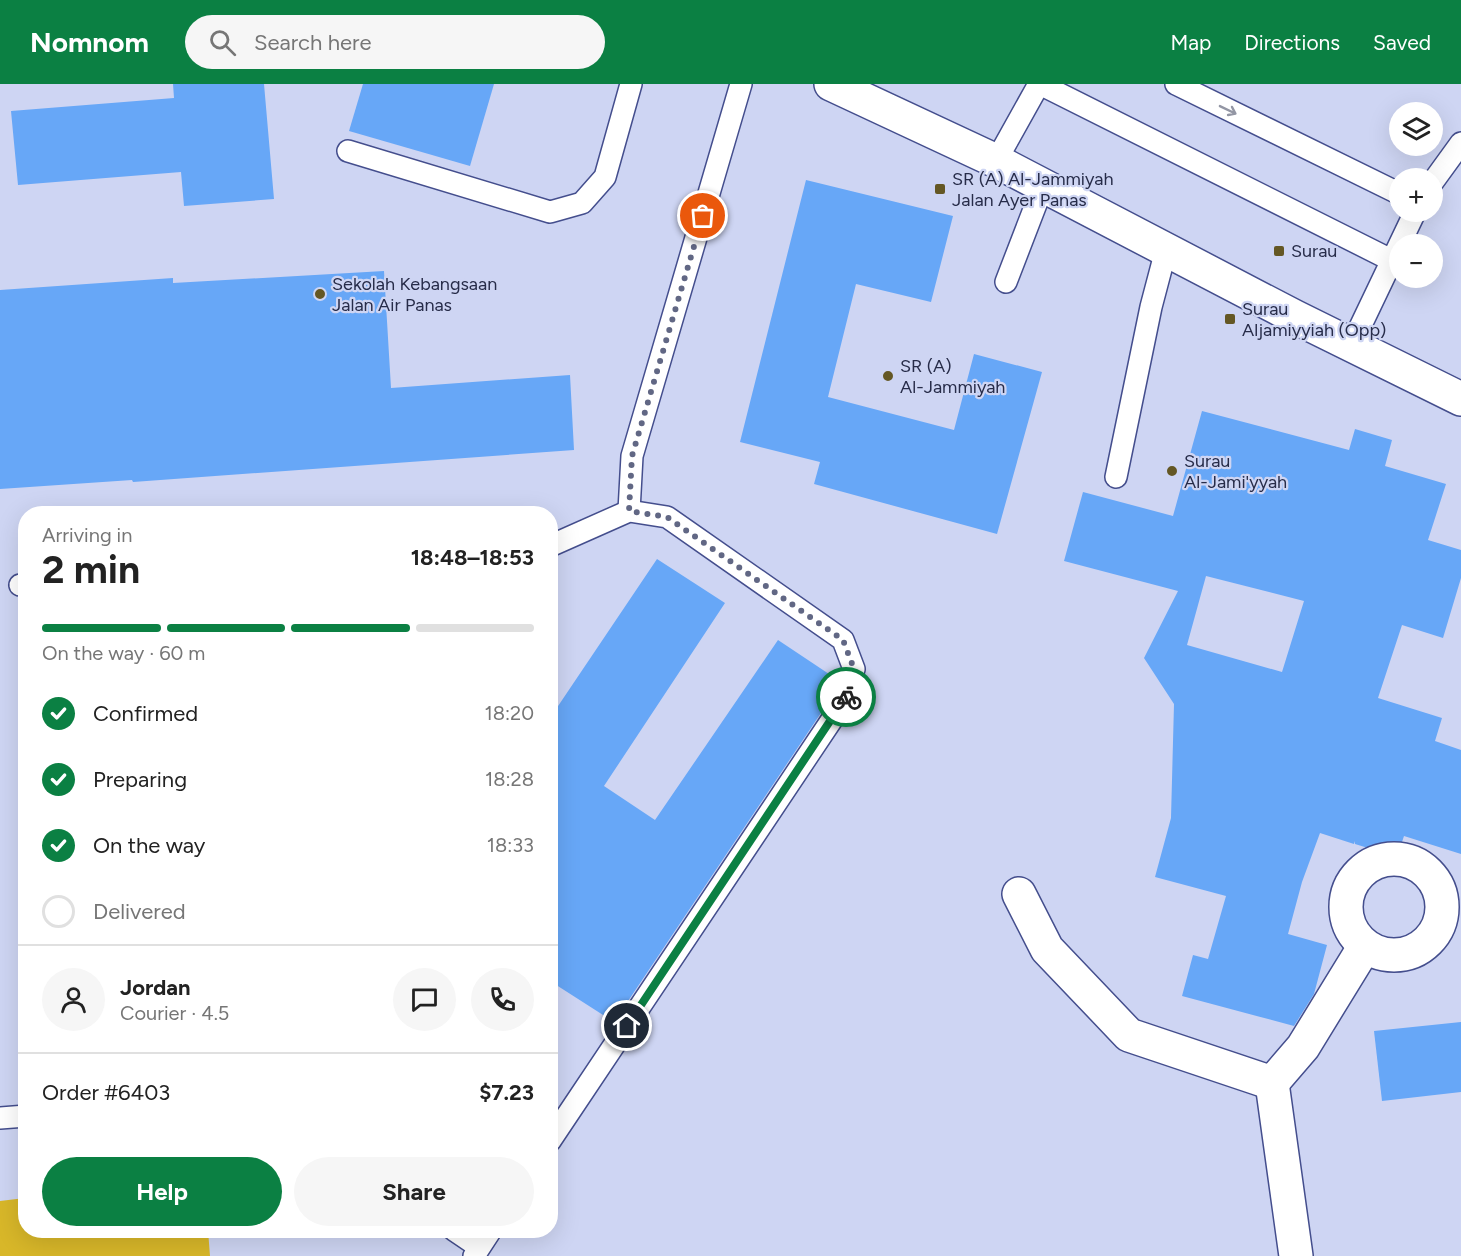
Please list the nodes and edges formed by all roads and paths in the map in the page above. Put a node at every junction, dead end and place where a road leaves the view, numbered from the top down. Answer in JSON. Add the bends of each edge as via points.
{"nodes":[{"id":1,"x":631,"y":84,"type":"edge"},
{"id":2,"x":741,"y":84,"type":"edge"},
{"id":3,"x":831,"y":84,"type":"edge"},
{"id":4,"x":1039,"y":84,"type":"edge"},
{"id":5,"x":1176,"y":84,"type":"edge"},
{"id":6,"x":1461,"y":143,"type":"edge"},
{"id":7,"x":348,"y":151,"type":"dead end"},
{"id":8,"x":996,"y":161,"type":"junction"},
{"id":9,"x":1443,"y":168,"type":"edge"},
{"id":10,"x":1043,"y":186,"type":"junction"},
{"id":11,"x":1389,"y":189,"type":"edge"},
{"id":12,"x":1166,"y":250,"type":"junction"},
{"id":13,"x":1389,"y":259,"type":"edge"},
{"id":14,"x":1389,"y":264,"type":"edge"},
{"id":15,"x":1006,"y":282,"type":"dead end"},
{"id":16,"x":1351,"y":346,"type":"junction"},
{"id":17,"x":1461,"y":399,"type":"edge"},
{"id":18,"x":1116,"y":477,"type":"dead end"},
{"id":19,"x":629,"y":511,"type":"junction"},
{"id":20,"x":558,"y":542,"type":"edge"},
{"id":21,"x":1019,"y":894,"type":"dead end"},
{"id":22,"x":1452,"y":910,"type":"edge"},
{"id":23,"x":1365,"y":946,"type":"junction"},
{"id":24,"x":1272,"y":1083,"type":"junction"},
{"id":25,"x":18,"y":1117,"type":"edge"},
{"id":26,"x":0,"y":1118,"type":"edge"},
{"id":27,"x":558,"y":1129,"type":"edge"},
{"id":28,"x":1296,"y":1256,"type":"edge"}],
"edges":[{"from":1,"to":7,"type":"lane","via":[[605,177],[582,203],[550,212]]},
{"from":2,"to":19,"type":"lane","via":[[632,456]]},
{"from":3,"to":8,"type":"street"},
{"from":4,"to":8,"type":"lane"},
{"from":4,"to":13,"type":"lane"},
{"from":5,"to":11,"type":"lane","one_way":true},
{"from":6,"to":9,"type":"lane"},
{"from":8,"to":10,"type":"street"},
{"from":10,"to":12,"type":"street"},
{"from":10,"to":15,"type":"lane"},
{"from":12,"to":16,"type":"street"},
{"from":12,"to":18,"type":"lane"},
{"from":14,"to":16,"type":"lane"},
{"from":16,"to":17,"type":"street"},
{"from":19,"to":20,"type":"lane"},
{"from":19,"to":27,"type":"lane","via":[[667,517],[834,633],[843,640],[854,669],[845,700]]},
{"from":21,"to":24,"type":"street","via":[[1047,949],[1129,1035]]},
{"from":22,"to":23,"type":"street","via":[[1422,948],[1408,954],[1394,956]]},
{"from":22,"to":23,"type":"street","via":[[1421,867],[1406,860],[1389,859],[1373,864],[1351,887],[1346,903],[1347,920]]},
{"from":23,"to":24,"type":"street","via":[[1303,1047]]},
{"from":24,"to":28,"type":"street"},
{"from":25,"to":26,"type":"lane"}]}
